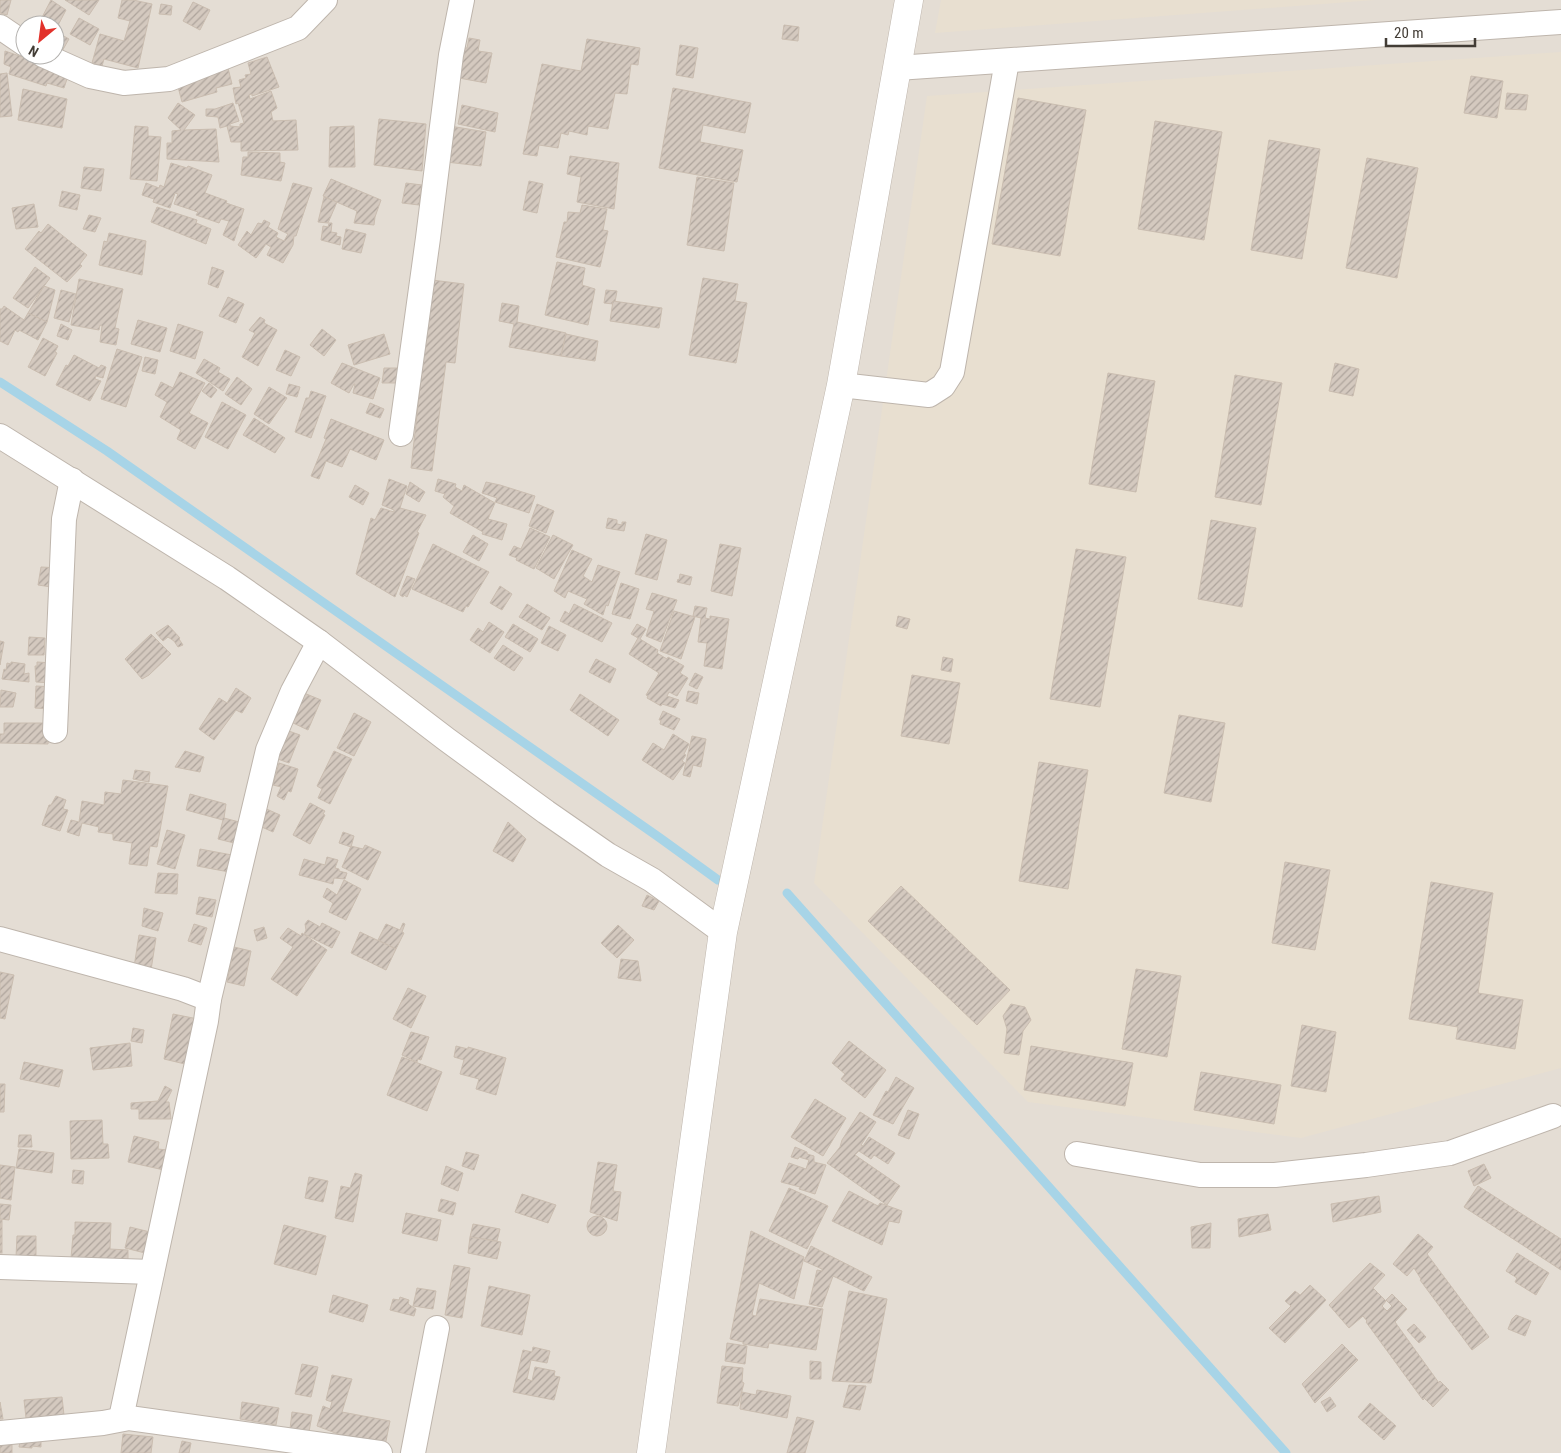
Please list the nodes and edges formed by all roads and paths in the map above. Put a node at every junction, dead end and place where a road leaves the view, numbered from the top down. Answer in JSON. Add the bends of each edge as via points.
{"nodes":[{"id":1,"x":325,"y":0,"type":"edge"},
{"id":2,"x":462,"y":0,"type":"edge"},
{"id":3,"x":909,"y":0,"type":"edge"},
{"id":4,"x":1561,"y":22,"type":"edge"},
{"id":5,"x":0,"y":27,"type":"edge"},
{"id":6,"x":15,"y":37,"type":"edge"},
{"id":7,"x":1007,"y":61,"type":"junction"},
{"id":8,"x":65,"y":65,"type":"edge"},
{"id":9,"x":897,"y":68,"type":"junction"},
{"id":10,"x":841,"y":385,"type":"junction"},
{"id":11,"x":401,"y":434,"type":"dead end"},
{"id":12,"x":0,"y":436,"type":"edge"},
{"id":13,"x":72,"y":480,"type":"junction"},
{"id":14,"x":319,"y":642,"type":"junction"},
{"id":15,"x":55,"y":731,"type":"dead end"},
{"id":16,"x":723,"y":932,"type":"junction"},
{"id":17,"x":0,"y":939,"type":"edge"},
{"id":18,"x":209,"y":999,"type":"junction"},
{"id":19,"x":1558,"y":1117,"type":"edge"},
{"id":20,"x":1077,"y":1154,"type":"dead end"},
{"id":21,"x":0,"y":1267,"type":"edge"},
{"id":22,"x":152,"y":1272,"type":"junction"},
{"id":23,"x":437,"y":1328,"type":"dead end"},
{"id":24,"x":121,"y":1418,"type":"junction"},
{"id":25,"x":0,"y":1433,"type":"edge"},
{"id":26,"x":380,"y":1453,"type":"edge"},
{"id":27,"x":413,"y":1453,"type":"edge"},
{"id":28,"x":651,"y":1453,"type":"edge"}],
"edges":[{"from":1,"to":8,"type":"street","via":[[298,28],[169,79],[124,83],[90,76]]},
{"from":2,"to":11,"type":"street","via":[[451,55]]},
{"from":3,"to":9,"type":"street"},
{"from":4,"to":7,"type":"street"},
{"from":5,"to":6,"type":"street"},
{"from":7,"to":9,"type":"street"},
{"from":7,"to":10,"type":"street","via":[[952,372],[943,386],[929,395]]},
{"from":9,"to":10,"type":"street"},
{"from":10,"to":16,"type":"street"},
{"from":12,"to":13,"type":"street"},
{"from":13,"to":14,"type":"street","via":[[227,578]]},
{"from":13,"to":15,"type":"street","via":[[64,519]]},
{"from":14,"to":16,"type":"street","via":[[546,812],[608,855],[652,880]]},
{"from":14,"to":18,"type":"street","via":[[293,691],[268,750]]},
{"from":16,"to":28,"type":"street"},
{"from":17,"to":18,"type":"street"},
{"from":18,"to":22,"type":"street"},
{"from":19,"to":20,"type":"street","via":[[1450,1154],[1275,1175],[1200,1175]]},
{"from":21,"to":22,"type":"street"},
{"from":22,"to":24,"type":"street"},
{"from":23,"to":27,"type":"street"},
{"from":24,"to":25,"type":"street","via":[[103,1423]]},
{"from":24,"to":26,"type":"street"}]}
